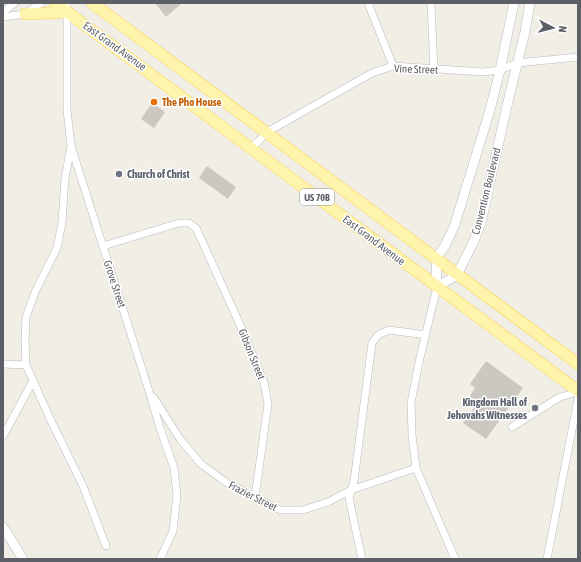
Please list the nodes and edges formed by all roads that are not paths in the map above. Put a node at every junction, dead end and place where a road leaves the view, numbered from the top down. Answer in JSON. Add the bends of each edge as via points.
{"nodes":[{"id":1,"x":15,"y":3,"type":"edge"},
{"id":2,"x":41,"y":3,"type":"edge"},
{"id":3,"x":55,"y":3,"type":"edge"},
{"id":4,"x":92,"y":3,"type":"edge"},
{"id":5,"x":368,"y":3,"type":"edge"},
{"id":6,"x":431,"y":3,"type":"edge"},
{"id":7,"x":514,"y":3,"type":"edge"},
{"id":8,"x":530,"y":3,"type":"edge"},
{"id":9,"x":68,"y":8,"type":"edge"},
{"id":10,"x":3,"y":12,"type":"edge"},
{"id":11,"x":25,"y":14,"type":"junction"},
{"id":12,"x":3,"y":17,"type":"edge"},
{"id":13,"x":578,"y":57,"type":"edge"},
{"id":14,"x":517,"y":63,"type":"junction"},
{"id":15,"x":393,"y":66,"type":"junction"},
{"id":16,"x":434,"y":70,"type":"junction"},
{"id":17,"x":500,"y":70,"type":"junction"},
{"id":18,"x":267,"y":132,"type":"junction"},
{"id":19,"x":71,"y":146,"type":"junction"},
{"id":20,"x":252,"y":148,"type":"junction"},
{"id":21,"x":103,"y":246,"type":"junction"},
{"id":22,"x":436,"y":259,"type":"junction"},
{"id":23,"x":457,"y":275,"type":"junction"},
{"id":24,"x":437,"y":287,"type":"junction"},
{"id":25,"x":426,"y":335,"type":"junction"},
{"id":26,"x":3,"y":364,"type":"edge"},
{"id":27,"x":578,"y":364,"type":"edge"},
{"id":28,"x":26,"y":365,"type":"junction"},
{"id":29,"x":33,"y":381,"type":"junction"},
{"id":30,"x":149,"y":391,"type":"junction"},
{"id":31,"x":578,"y":391,"type":"edge"},
{"id":32,"x":578,"y":398,"type":"edge"},
{"id":33,"x":512,"y":427,"type":"dead end"},
{"id":34,"x":3,"y":436,"type":"edge"},
{"id":35,"x":416,"y":468,"type":"junction"},
{"id":36,"x":351,"y":490,"type":"junction"},
{"id":37,"x":255,"y":497,"type":"junction"},
{"id":38,"x":3,"y":527,"type":"edge"},
{"id":39,"x":106,"y":546,"type":"dead end"},
{"id":40,"x":22,"y":559,"type":"edge"},
{"id":41,"x":160,"y":559,"type":"edge"},
{"id":42,"x":362,"y":559,"type":"edge"},
{"id":43,"x":455,"y":559,"type":"edge"},
{"id":44,"x":547,"y":559,"type":"edge"}],
"edges":[{"from":1,"to":10,"type":"street"},
{"from":2,"to":11,"type":"street"},
{"from":3,"to":9,"type":"main road","name":"East Grand Avenue","number":"US 70B"},
{"from":4,"to":18,"type":"main road","name":"East Grand Avenue","number":"US 70B"},
{"from":5,"to":15,"type":"street"},
{"from":6,"to":16,"type":"street"},
{"from":7,"to":17,"type":"street","name":"Convention Boulevard"},
{"from":8,"to":14,"type":"street","name":"Convention Boulevard"},
{"from":9,"to":11,"type":"main road"},
{"from":9,"to":19,"type":"street","name":"Grove Street","via":[[67,110]]},
{"from":9,"to":20,"type":"main road","name":"East Grand Avenue","number":"US 70B"},
{"from":11,"to":12,"type":"street"},
{"from":13,"to":14,"type":"street","name":"Vine Street"},
{"from":14,"to":17,"type":"street","name":"Vine Street"},
{"from":14,"to":23,"type":"street","name":"Convention Boulevard","via":[[481,223]]},
{"from":15,"to":16,"type":"street","name":"Vine Street"},
{"from":15,"to":18,"type":"street","name":"Vine Street","via":[[372,73]]},
{"from":16,"to":17,"type":"street","name":"Vine Street"},
{"from":17,"to":22,"type":"street","name":"Convention Boulevard","via":[[455,224]]},
{"from":18,"to":20,"type":"street","name":"Vine Street"},
{"from":18,"to":22,"type":"main road","name":"East Grand Avenue","number":"US 70B"},
{"from":19,"to":21,"type":"street","name":"Grove Street"},
{"from":19,"to":28,"type":"street","via":[[57,248],[26,316]]},
{"from":20,"to":24,"type":"main road","name":"East Grand Avenue","number":"US 70B"},
{"from":21,"to":30,"type":"street","name":"Grove Street"},
{"from":21,"to":37,"type":"street","name":"Gibson Street","via":[[179,223],[189,223],[196,228],[264,382],[268,404]]},
{"from":22,"to":23,"type":"main road","name":"East Grand Avenue","number":"US 70B"},
{"from":22,"to":24,"type":"street"},
{"from":23,"to":24,"type":"street"},
{"from":23,"to":27,"type":"main road","name":"East Grand Avenue","number":"US 70B"},
{"from":24,"to":25,"type":"street"},
{"from":24,"to":31,"type":"main road","name":"East Grand Avenue","number":"US 70B"},
{"from":25,"to":35,"type":"street","via":[[411,403]]},
{"from":25,"to":36,"type":"street","via":[[389,330],[378,335],[372,343]]},
{"from":26,"to":28,"type":"street"},
{"from":28,"to":29,"type":"street"},
{"from":29,"to":34,"type":"street"},
{"from":29,"to":39,"type":"street","via":[[83,486]]},
{"from":30,"to":37,"type":"street","name":"Frazier Street","via":[[180,439],[200,464],[227,483]]},
{"from":30,"to":41,"type":"street","name":"Grove Street","via":[[174,468],[177,495],[173,530]]},
{"from":31,"to":33,"type":"street","via":[[560,397]]},
{"from":32,"to":44,"type":"street"},
{"from":35,"to":36,"type":"street","name":"Frazier Street"},
{"from":35,"to":43,"type":"street"},
{"from":36,"to":37,"type":"street","name":"Frazier Street","via":[[328,502],[304,510],[280,510]]},
{"from":36,"to":42,"type":"street","via":[[349,498]]},
{"from":38,"to":40,"type":"street"}]}
